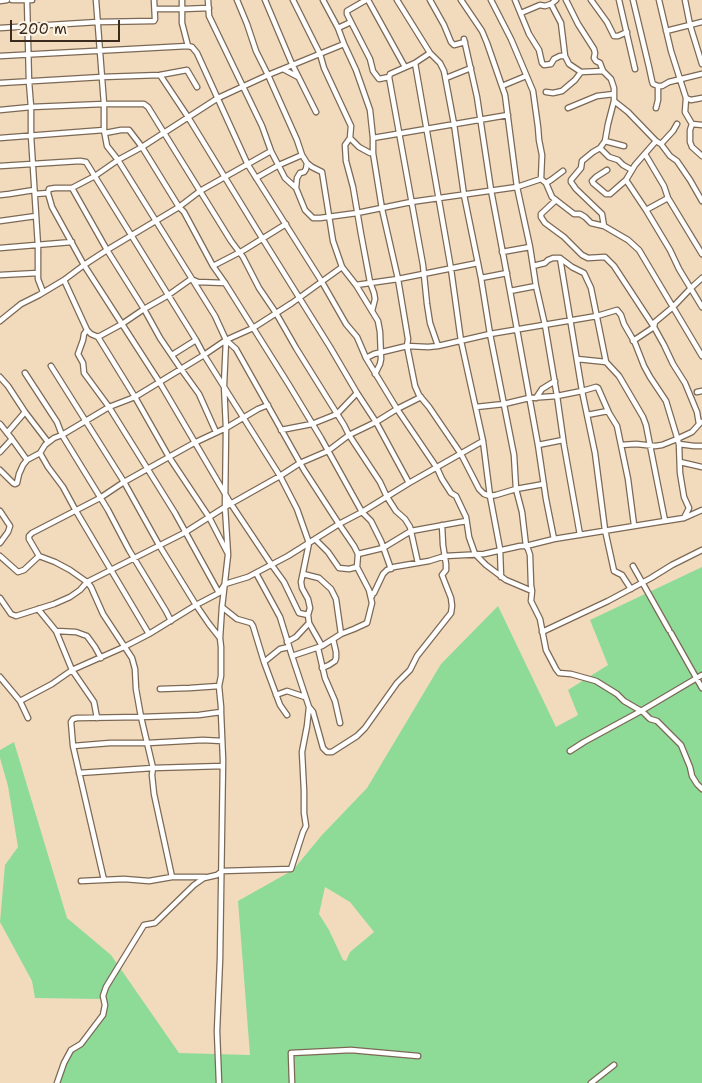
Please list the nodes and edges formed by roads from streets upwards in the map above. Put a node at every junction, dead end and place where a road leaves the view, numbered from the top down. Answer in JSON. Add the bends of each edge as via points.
{"nodes":[{"id":1,"x":0,"y":0,"type":"edge"},
{"id":2,"x":7,"y":0,"type":"edge"},
{"id":3,"x":12,"y":0,"type":"edge"},
{"id":4,"x":27,"y":0,"type":"edge"},
{"id":5,"x":32,"y":0,"type":"edge"},
{"id":6,"x":96,"y":0,"type":"edge"},
{"id":7,"x":154,"y":0,"type":"edge"},
{"id":8,"x":182,"y":0,"type":"edge"},
{"id":9,"x":208,"y":0,"type":"edge"},
{"id":10,"x":237,"y":0,"type":"edge"},
{"id":11,"x":265,"y":0,"type":"edge"},
{"id":12,"x":293,"y":0,"type":"edge"},
{"id":13,"x":323,"y":0,"type":"edge"},
{"id":14,"x":367,"y":0,"type":"edge"},
{"id":15,"x":397,"y":0,"type":"edge"},
{"id":16,"x":430,"y":0,"type":"edge"},
{"id":17,"x":461,"y":0,"type":"edge"},
{"id":18,"x":491,"y":0,"type":"edge"},
{"id":19,"x":515,"y":0,"type":"edge"},
{"id":20,"x":556,"y":0,"type":"edge"},
{"id":21,"x":566,"y":0,"type":"edge"},
{"id":22,"x":591,"y":0,"type":"edge"},
{"id":23,"x":619,"y":0,"type":"edge"},
{"id":24,"x":633,"y":0,"type":"edge"},
{"id":25,"x":659,"y":0,"type":"edge"},
{"id":26,"x":685,"y":0,"type":"edge"},
{"id":27,"x":539,"y":2,"type":"edge"},
{"id":28,"x":551,"y":4,"type":"junction"},
{"id":29,"x":209,"y":8,"type":"junction"},
{"id":30,"x":155,"y":9,"type":"junction"},
{"id":31,"x":182,"y":9,"type":"junction"},
{"id":32,"x":521,"y":13,"type":"junction"},
{"id":33,"x":98,"y":22,"type":"junction"},
{"id":34,"x":351,"y":22,"type":"junction"},
{"id":35,"x":702,"y":22,"type":"edge"},
{"id":36,"x":690,"y":24,"type":"junction"},
{"id":37,"x":28,"y":27,"type":"junction"},
{"id":38,"x":0,"y":28,"type":"edge"},
{"id":39,"x":338,"y":28,"type":"junction"},
{"id":40,"x":666,"y":31,"type":"junction"},
{"id":41,"x":627,"y":32,"type":"junction"},
{"id":42,"x":344,"y":44,"type":"junction"},
{"id":43,"x":188,"y":46,"type":"junction"},
{"id":44,"x":100,"y":50,"type":"junction"},
{"id":45,"x":430,"y":53,"type":"junction"},
{"id":46,"x":29,"y":54,"type":"junction"},
{"id":47,"x":320,"y":54,"type":"junction"},
{"id":48,"x":0,"y":56,"type":"edge"},
{"id":49,"x":565,"y":56,"type":"junction"},
{"id":50,"x":415,"y":63,"type":"junction"},
{"id":51,"x":292,"y":64,"type":"junction"},
{"id":52,"x":702,"y":64,"type":"edge"},
{"id":53,"x":405,"y":67,"type":"junction"},
{"id":54,"x":470,"y":68,"type":"junction"},
{"id":55,"x":283,"y":69,"type":"junction"},
{"id":56,"x":636,"y":69,"type":"dead end"},
{"id":57,"x":603,"y":71,"type":"junction"},
{"id":58,"x":581,"y":72,"type":"junction"},
{"id":59,"x":268,"y":74,"type":"junction"},
{"id":60,"x":702,"y":74,"type":"edge"},
{"id":61,"x":160,"y":75,"type":"junction"},
{"id":62,"x":389,"y":76,"type":"junction"},
{"id":63,"x":526,"y":76,"type":"junction"},
{"id":64,"x":102,"y":77,"type":"junction"},
{"id":65,"x":299,"y":78,"type":"junction"},
{"id":66,"x":446,"y":78,"type":"junction"},
{"id":67,"x":680,"y":80,"type":"junction"},
{"id":68,"x":29,"y":82,"type":"junction"},
{"id":69,"x":0,"y":83,"type":"edge"},
{"id":70,"x":243,"y":86,"type":"junction"},
{"id":71,"x":502,"y":86,"type":"junction"},
{"id":72,"x":658,"y":86,"type":"junction"},
{"id":73,"x":196,"y":87,"type":"dead end"},
{"id":74,"x":546,"y":92,"type":"dead end"},
{"id":75,"x":614,"y":94,"type":"junction"},
{"id":76,"x":218,"y":98,"type":"junction"},
{"id":77,"x":686,"y":98,"type":"junction"},
{"id":78,"x":702,"y":98,"type":"edge"},
{"id":79,"x":614,"y":101,"type":"junction"},
{"id":80,"x":104,"y":104,"type":"junction"},
{"id":81,"x":32,"y":107,"type":"junction"},
{"id":82,"x":568,"y":108,"type":"dead end"},
{"id":83,"x":656,"y":108,"type":"dead end"},
{"id":84,"x":0,"y":110,"type":"edge"},
{"id":85,"x":316,"y":112,"type":"dead end"},
{"id":86,"x":508,"y":115,"type":"junction"},
{"id":87,"x":188,"y":117,"type":"junction"},
{"id":88,"x":481,"y":120,"type":"junction"},
{"id":89,"x":454,"y":124,"type":"junction"},
{"id":90,"x":677,"y":124,"type":"dead end"},
{"id":91,"x":692,"y":124,"type":"junction"},
{"id":92,"x":702,"y":125,"type":"edge"},
{"id":93,"x":426,"y":129,"type":"junction"},
{"id":94,"x":105,"y":132,"type":"junction"},
{"id":95,"x":164,"y":132,"type":"junction"},
{"id":96,"x":399,"y":134,"type":"junction"},
{"id":97,"x":31,"y":136,"type":"junction"},
{"id":98,"x":0,"y":138,"type":"edge"},
{"id":99,"x":350,"y":138,"type":"junction"},
{"id":100,"x":374,"y":138,"type":"junction"},
{"id":101,"x":605,"y":141,"type":"junction"},
{"id":102,"x":656,"y":141,"type":"junction"},
{"id":103,"x":661,"y":144,"type":"junction"},
{"id":104,"x":624,"y":146,"type":"dead end"},
{"id":105,"x":142,"y":147,"type":"junction"},
{"id":106,"x":600,"y":148,"type":"junction"},
{"id":107,"x":270,"y":152,"type":"junction"},
{"id":108,"x":373,"y":153,"type":"junction"},
{"id":109,"x":645,"y":154,"type":"junction"},
{"id":110,"x":302,"y":155,"type":"junction"},
{"id":111,"x":702,"y":156,"type":"edge"},
{"id":112,"x":118,"y":160,"type":"junction"},
{"id":113,"x":307,"y":162,"type":"junction"},
{"id":114,"x":34,"y":163,"type":"junction"},
{"id":115,"x":248,"y":165,"type":"junction"},
{"id":116,"x":279,"y":165,"type":"junction"},
{"id":117,"x":0,"y":166,"type":"edge"},
{"id":118,"x":608,"y":170,"type":"dead end"},
{"id":119,"x":632,"y":170,"type":"junction"},
{"id":120,"x":563,"y":171,"type":"dead end"},
{"id":121,"x":95,"y":176,"type":"junction"},
{"id":122,"x":224,"y":177,"type":"junction"},
{"id":123,"x":256,"y":178,"type":"junction"},
{"id":124,"x":541,"y":179,"type":"junction"},
{"id":125,"x":626,"y":180,"type":"junction"},
{"id":126,"x":546,"y":183,"type":"junction"},
{"id":127,"x":517,"y":187,"type":"junction"},
{"id":128,"x":72,"y":188,"type":"junction"},
{"id":129,"x":296,"y":188,"type":"junction"},
{"id":130,"x":200,"y":190,"type":"junction"},
{"id":131,"x":491,"y":190,"type":"junction"},
{"id":132,"x":35,"y":192,"type":"junction"},
{"id":133,"x":48,"y":193,"type":"junction"},
{"id":134,"x":464,"y":194,"type":"junction"},
{"id":135,"x":0,"y":195,"type":"edge"},
{"id":136,"x":438,"y":198,"type":"junction"},
{"id":137,"x":668,"y":198,"type":"junction"},
{"id":138,"x":556,"y":200,"type":"junction"},
{"id":139,"x":702,"y":201,"type":"edge"},
{"id":140,"x":411,"y":202,"type":"junction"},
{"id":141,"x":179,"y":207,"type":"junction"},
{"id":142,"x":382,"y":209,"type":"junction"},
{"id":143,"x":646,"y":210,"type":"junction"},
{"id":144,"x":357,"y":213,"type":"junction"},
{"id":145,"x":36,"y":216,"type":"junction"},
{"id":146,"x":329,"y":216,"type":"junction"},
{"id":147,"x":0,"y":221,"type":"edge"},
{"id":148,"x":155,"y":221,"type":"junction"},
{"id":149,"x":286,"y":224,"type":"junction"},
{"id":150,"x":604,"y":226,"type":"junction"},
{"id":151,"x":131,"y":236,"type":"junction"},
{"id":152,"x":262,"y":238,"type":"junction"},
{"id":153,"x":72,"y":242,"type":"junction"},
{"id":154,"x":38,"y":246,"type":"junction"},
{"id":155,"x":530,"y":247,"type":"junction"},
{"id":156,"x":0,"y":248,"type":"edge"},
{"id":157,"x":107,"y":250,"type":"junction"},
{"id":158,"x":240,"y":252,"type":"junction"},
{"id":159,"x":502,"y":252,"type":"junction"},
{"id":160,"x":702,"y":254,"type":"edge"},
{"id":161,"x":560,"y":258,"type":"junction"},
{"id":162,"x":478,"y":263,"type":"junction"},
{"id":163,"x":84,"y":265,"type":"junction"},
{"id":164,"x":213,"y":266,"type":"junction"},
{"id":165,"x":533,"y":266,"type":"junction"},
{"id":166,"x":342,"y":267,"type":"junction"},
{"id":167,"x":450,"y":269,"type":"junction"},
{"id":168,"x":38,"y":273,"type":"junction"},
{"id":169,"x":507,"y":273,"type":"junction"},
{"id":170,"x":424,"y":274,"type":"junction"},
{"id":171,"x":0,"y":275,"type":"edge"},
{"id":172,"x":481,"y":278,"type":"junction"},
{"id":173,"x":702,"y":278,"type":"edge"},
{"id":174,"x":191,"y":279,"type":"junction"},
{"id":175,"x":398,"y":279,"type":"junction"},
{"id":176,"x":64,"y":280,"type":"junction"},
{"id":177,"x":322,"y":282,"type":"junction"},
{"id":178,"x":370,"y":282,"type":"junction"},
{"id":179,"x":226,"y":283,"type":"junction"},
{"id":180,"x":356,"y":285,"type":"junction"},
{"id":181,"x":536,"y":286,"type":"junction"},
{"id":182,"x":691,"y":288,"type":"junction"},
{"id":183,"x":510,"y":291,"type":"junction"},
{"id":184,"x":43,"y":292,"type":"junction"},
{"id":185,"x":168,"y":296,"type":"junction"},
{"id":186,"x":299,"y":297,"type":"junction"},
{"id":187,"x":674,"y":307,"type":"junction"},
{"id":188,"x":702,"y":307,"type":"edge"},
{"id":189,"x":144,"y":309,"type":"junction"},
{"id":190,"x":372,"y":311,"type":"junction"},
{"id":191,"x":276,"y":313,"type":"junction"},
{"id":192,"x":597,"y":316,"type":"junction"},
{"id":193,"x":571,"y":319,"type":"junction"},
{"id":194,"x":0,"y":321,"type":"edge"},
{"id":195,"x":122,"y":324,"type":"junction"},
{"id":196,"x":545,"y":325,"type":"junction"},
{"id":197,"x":654,"y":326,"type":"junction"},
{"id":198,"x":253,"y":328,"type":"junction"},
{"id":199,"x":516,"y":329,"type":"junction"},
{"id":200,"x":87,"y":330,"type":"junction"},
{"id":201,"x":490,"y":334,"type":"junction"},
{"id":202,"x":98,"y":337,"type":"junction"},
{"id":203,"x":196,"y":340,"type":"junction"},
{"id":204,"x":226,"y":340,"type":"junction"},
{"id":205,"x":633,"y":340,"type":"junction"},
{"id":206,"x":461,"y":341,"type":"junction"},
{"id":207,"x":407,"y":346,"type":"junction"},
{"id":208,"x":438,"y":346,"type":"junction"},
{"id":209,"x":380,"y":353,"type":"junction"},
{"id":210,"x":172,"y":355,"type":"junction"},
{"id":211,"x":204,"y":355,"type":"junction"},
{"id":212,"x":702,"y":356,"type":"edge"},
{"id":213,"x":366,"y":358,"type":"junction"},
{"id":214,"x":577,"y":359,"type":"junction"},
{"id":215,"x":606,"y":362,"type":"junction"},
{"id":216,"x":51,"y":366,"type":"dead end"},
{"id":217,"x":181,"y":369,"type":"junction"},
{"id":218,"x":25,"y":373,"type":"dead end"},
{"id":219,"x":375,"y":374,"type":"junction"},
{"id":220,"x":0,"y":378,"type":"edge"},
{"id":221,"x":554,"y":381,"type":"junction"},
{"id":222,"x":160,"y":383,"type":"junction"},
{"id":223,"x":224,"y":385,"type":"junction"},
{"id":224,"x":582,"y":391,"type":"junction"},
{"id":225,"x":357,"y":393,"type":"junction"},
{"id":226,"x":557,"y":396,"type":"junction"},
{"id":227,"x":135,"y":397,"type":"junction"},
{"id":228,"x":421,"y":397,"type":"junction"},
{"id":229,"x":529,"y":398,"type":"junction"},
{"id":230,"x":536,"y":398,"type":"junction"},
{"id":231,"x":504,"y":404,"type":"junction"},
{"id":232,"x":268,"y":405,"type":"junction"},
{"id":233,"x":109,"y":407,"type":"junction"},
{"id":234,"x":476,"y":407,"type":"junction"},
{"id":235,"x":397,"y":409,"type":"junction"},
{"id":236,"x":608,"y":411,"type":"junction"},
{"id":237,"x":25,"y":412,"type":"junction"},
{"id":238,"x":337,"y":414,"type":"junction"},
{"id":239,"x":587,"y":415,"type":"junction"},
{"id":240,"x":243,"y":418,"type":"junction"},
{"id":241,"x":86,"y":421,"type":"junction"},
{"id":242,"x":376,"y":422,"type":"junction"},
{"id":243,"x":701,"y":423,"type":"edge"},
{"id":244,"x":0,"y":424,"type":"edge"},
{"id":245,"x":312,"y":424,"type":"junction"},
{"id":246,"x":226,"y":428,"type":"junction"},
{"id":247,"x":281,"y":430,"type":"junction"},
{"id":248,"x":216,"y":432,"type":"junction"},
{"id":249,"x":7,"y":433,"type":"junction"},
{"id":250,"x":62,"y":434,"type":"junction"},
{"id":251,"x":349,"y":435,"type":"junction"},
{"id":252,"x":12,"y":438,"type":"junction"},
{"id":253,"x":483,"y":440,"type":"junction"},
{"id":254,"x":563,"y":440,"type":"junction"},
{"id":255,"x":48,"y":442,"type":"junction"},
{"id":256,"x":678,"y":442,"type":"junction"},
{"id":257,"x":194,"y":443,"type":"junction"},
{"id":258,"x":538,"y":445,"type":"junction"},
{"id":259,"x":649,"y":445,"type":"junction"},
{"id":260,"x":621,"y":446,"type":"junction"},
{"id":261,"x":702,"y":446,"type":"edge"},
{"id":262,"x":328,"y":451,"type":"junction"},
{"id":263,"x":0,"y":452,"type":"edge"},
{"id":264,"x":40,"y":453,"type":"junction"},
{"id":265,"x":461,"y":454,"type":"junction"},
{"id":266,"x":169,"y":457,"type":"junction"},
{"id":267,"x":27,"y":460,"type":"junction"},
{"id":268,"x":680,"y":462,"type":"junction"},
{"id":269,"x":300,"y":463,"type":"junction"},
{"id":270,"x":702,"y":467,"type":"edge"},
{"id":271,"x":437,"y":468,"type":"junction"},
{"id":272,"x":0,"y":470,"type":"edge"},
{"id":273,"x":146,"y":470,"type":"junction"},
{"id":274,"x":280,"y":476,"type":"junction"},
{"id":275,"x":124,"y":482,"type":"junction"},
{"id":276,"x":410,"y":483,"type":"junction"},
{"id":277,"x":544,"y":484,"type":"junction"},
{"id":278,"x":516,"y":489,"type":"junction"},
{"id":279,"x":225,"y":492,"type":"junction"},
{"id":280,"x":490,"y":496,"type":"junction"},
{"id":281,"x":387,"y":497,"type":"junction"},
{"id":282,"x":100,"y":498,"type":"junction"},
{"id":283,"x":230,"y":504,"type":"junction"},
{"id":284,"x":225,"y":507,"type":"junction"},
{"id":285,"x":702,"y":510,"type":"edge"},
{"id":286,"x":0,"y":511,"type":"edge"},
{"id":287,"x":76,"y":511,"type":"junction"},
{"id":288,"x":362,"y":512,"type":"junction"},
{"id":289,"x":209,"y":517,"type":"junction"},
{"id":290,"x":684,"y":518,"type":"junction"},
{"id":291,"x":466,"y":521,"type":"junction"},
{"id":292,"x":666,"y":521,"type":"junction"},
{"id":293,"x":339,"y":524,"type":"junction"},
{"id":294,"x":442,"y":525,"type":"junction"},
{"id":295,"x":634,"y":525,"type":"junction"},
{"id":296,"x":605,"y":530,"type":"junction"},
{"id":297,"x":411,"y":531,"type":"junction"},
{"id":298,"x":184,"y":533,"type":"junction"},
{"id":299,"x":580,"y":535,"type":"junction"},
{"id":300,"x":315,"y":538,"type":"junction"},
{"id":301,"x":554,"y":539,"type":"junction"},
{"id":302,"x":0,"y":542,"type":"edge"},
{"id":303,"x":309,"y":543,"type":"junction"},
{"id":304,"x":159,"y":545,"type":"junction"},
{"id":305,"x":526,"y":546,"type":"junction"},
{"id":306,"x":383,"y":548,"type":"junction"},
{"id":307,"x":500,"y":550,"type":"junction"},
{"id":308,"x":702,"y":550,"type":"edge"},
{"id":309,"x":358,"y":554,"type":"junction"},
{"id":310,"x":475,"y":554,"type":"junction"},
{"id":311,"x":228,"y":555,"type":"junction"},
{"id":312,"x":0,"y":556,"type":"edge"},
{"id":313,"x":39,"y":556,"type":"junction"},
{"id":314,"x":445,"y":556,"type":"junction"},
{"id":315,"x":134,"y":558,"type":"junction"},
{"id":316,"x":418,"y":563,"type":"junction"},
{"id":317,"x":271,"y":564,"type":"junction"},
{"id":318,"x":633,"y":566,"type":"dead end"},
{"id":319,"x":358,"y":567,"type":"junction"},
{"id":320,"x":391,"y":569,"type":"junction"},
{"id":321,"x":111,"y":571,"type":"junction"},
{"id":322,"x":256,"y":573,"type":"junction"},
{"id":323,"x":303,"y":574,"type":"junction"},
{"id":324,"x":501,"y":577,"type":"junction"},
{"id":325,"x":87,"y":582,"type":"junction"},
{"id":326,"x":642,"y":582,"type":"junction"},
{"id":327,"x":225,"y":584,"type":"junction"},
{"id":328,"x":631,"y":589,"type":"junction"},
{"id":329,"x":532,"y":591,"type":"junction"},
{"id":330,"x":219,"y":594,"type":"junction"},
{"id":331,"x":0,"y":598,"type":"edge"},
{"id":332,"x":372,"y":603,"type":"junction"},
{"id":333,"x":196,"y":605,"type":"junction"},
{"id":334,"x":222,"y":607,"type":"junction"},
{"id":335,"x":38,"y":609,"type":"junction"},
{"id":336,"x":308,"y":615,"type":"junction"},
{"id":337,"x":171,"y":621,"type":"junction"},
{"id":338,"x":309,"y":624,"type":"junction"},
{"id":339,"x":56,"y":631,"type":"junction"},
{"id":340,"x":542,"y":632,"type":"junction"},
{"id":341,"x":149,"y":634,"type":"junction"},
{"id":342,"x":341,"y":634,"type":"junction"},
{"id":343,"x":220,"y":638,"type":"junction"},
{"id":344,"x":333,"y":639,"type":"junction"},
{"id":345,"x":288,"y":645,"type":"junction"},
{"id":346,"x":124,"y":647,"type":"junction"},
{"id":347,"x":320,"y":647,"type":"junction"},
{"id":348,"x":292,"y":656,"type":"junction"},
{"id":349,"x":101,"y":658,"type":"junction"},
{"id":350,"x":264,"y":662,"type":"junction"},
{"id":351,"x":322,"y":668,"type":"junction"},
{"id":352,"x":72,"y":670,"type":"junction"},
{"id":353,"x":702,"y":675,"type":"edge"},
{"id":354,"x":0,"y":677,"type":"edge"},
{"id":355,"x":696,"y":678,"type":"junction"},
{"id":356,"x":219,"y":686,"type":"junction"},
{"id":357,"x":702,"y":688,"type":"edge"},
{"id":358,"x":160,"y":689,"type":"dead end"},
{"id":359,"x":276,"y":695,"type":"junction"},
{"id":360,"x":305,"y":697,"type":"junction"},
{"id":361,"x":20,"y":701,"type":"junction"},
{"id":362,"x":308,"y":707,"type":"junction"},
{"id":363,"x":640,"y":711,"type":"junction"},
{"id":364,"x":221,"y":712,"type":"junction"},
{"id":365,"x":287,"y":715,"type":"dead end"},
{"id":366,"x":141,"y":717,"type":"junction"},
{"id":367,"x":28,"y":718,"type":"dead end"},
{"id":368,"x":97,"y":718,"type":"junction"},
{"id":369,"x":340,"y":723,"type":"dead end"},
{"id":370,"x":222,"y":741,"type":"junction"},
{"id":371,"x":148,"y":743,"type":"junction"},
{"id":372,"x":73,"y":746,"type":"junction"},
{"id":373,"x":570,"y":751,"type":"dead end"},
{"id":374,"x":223,"y":766,"type":"junction"},
{"id":375,"x":153,"y":768,"type":"junction"},
{"id":376,"x":79,"y":773,"type":"junction"},
{"id":377,"x":702,"y":789,"type":"edge"},
{"id":378,"x":222,"y":871,"type":"junction"},
{"id":379,"x":217,"y":875,"type":"junction"},
{"id":380,"x":172,"y":877,"type":"junction"},
{"id":381,"x":104,"y":880,"type":"junction"},
{"id":382,"x":81,"y":881,"type":"dead end"},
{"id":383,"x":418,"y":1056,"type":"dead end"},
{"id":384,"x":614,"y":1065,"type":"dead end"},
{"id":385,"x":57,"y":1083,"type":"edge"},
{"id":386,"x":219,"y":1083,"type":"edge"},
{"id":387,"x":292,"y":1083,"type":"edge"},
{"id":388,"x":591,"y":1083,"type":"edge"}],
"edges":[{"from":1,"to":2,"type":"street"},
{"from":3,"to":4,"type":"street"},
{"from":4,"to":5,"type":"street"},
{"from":4,"to":37,"type":"street"},
{"from":6,"to":33,"type":"street"},
{"from":7,"to":30,"type":"street"},
{"from":8,"to":31,"type":"street"},
{"from":9,"to":29,"type":"street"},
{"from":10,"to":59,"type":"street"},
{"from":11,"to":51,"type":"street"},
{"from":12,"to":47,"type":"street"},
{"from":13,"to":39,"type":"street"},
{"from":14,"to":34,"type":"street","via":[[348,11]]},
{"from":14,"to":53,"type":"street"},
{"from":15,"to":45,"type":"street"},
{"from":16,"to":54,"type":"street","via":[[451,42],[454,45],[465,40]]},
{"from":17,"to":71,"type":"street","via":[[482,31]]},
{"from":18,"to":63,"type":"street"},
{"from":19,"to":32,"type":"street"},
{"from":20,"to":28,"type":"street"},
{"from":21,"to":57,"type":"street"},
{"from":22,"to":41,"type":"street","via":[[614,36]]},
{"from":23,"to":41,"type":"street"},
{"from":24,"to":72,"type":"street","via":[[652,82]]},
{"from":25,"to":40,"type":"street"},
{"from":26,"to":36,"type":"street"},
{"from":27,"to":28,"type":"street","via":[[545,6]]},
{"from":27,"to":32,"type":"street"},
{"from":28,"to":49,"type":"street","via":[[561,23]]},
{"from":29,"to":31,"type":"street"},
{"from":29,"to":70,"type":"street"},
{"from":30,"to":31,"type":"street"},
{"from":30,"to":33,"type":"street","via":[[154,21]]},
{"from":31,"to":43,"type":"street"},
{"from":32,"to":49,"type":"street","via":[[544,65]]},
{"from":33,"to":37,"type":"street"},
{"from":33,"to":44,"type":"street"},
{"from":34,"to":39,"type":"street"},
{"from":34,"to":62,"type":"street","via":[[373,71],[379,79]]},
{"from":35,"to":36,"type":"street"},
{"from":36,"to":40,"type":"street"},
{"from":36,"to":52,"type":"street"},
{"from":37,"to":38,"type":"street"},
{"from":37,"to":46,"type":"street"},
{"from":39,"to":42,"type":"street"},
{"from":40,"to":67,"type":"street"},
{"from":41,"to":56,"type":"street"},
{"from":42,"to":47,"type":"street"},
{"from":42,"to":100,"type":"street","via":[[370,110]]},
{"from":43,"to":44,"type":"street"},
{"from":43,"to":76,"type":"street","via":[[198,53]]},
{"from":44,"to":46,"type":"street"},
{"from":44,"to":64,"type":"street"},
{"from":45,"to":50,"type":"street"},
{"from":45,"to":66,"type":"street","via":[[440,63]]},
{"from":46,"to":48,"type":"street"},
{"from":46,"to":68,"type":"street"},
{"from":47,"to":51,"type":"street"},
{"from":47,"to":99,"type":"street","via":[[351,126]]},
{"from":49,"to":58,"type":"street","via":[[568,64]]},
{"from":50,"to":53,"type":"street"},
{"from":50,"to":93,"type":"street"},
{"from":51,"to":55,"type":"street"},
{"from":51,"to":65,"type":"street"},
{"from":53,"to":62,"type":"street"},
{"from":54,"to":66,"type":"street"},
{"from":54,"to":88,"type":"street"},
{"from":55,"to":59,"type":"street"},
{"from":55,"to":65,"type":"street"},
{"from":57,"to":58,"type":"street"},
{"from":57,"to":75,"type":"street","via":[[611,79]]},
{"from":58,"to":74,"type":"street","via":[[562,92]]},
{"from":59,"to":70,"type":"street"},
{"from":59,"to":110,"type":"street"},
{"from":60,"to":67,"type":"street"},
{"from":61,"to":64,"type":"street"},
{"from":61,"to":73,"type":"street","via":[[186,70]]},
{"from":61,"to":87,"type":"street"},
{"from":62,"to":96,"type":"street"},
{"from":63,"to":71,"type":"street"},
{"from":63,"to":124,"type":"street","via":[[536,110],[542,155]]},
{"from":64,"to":68,"type":"street"},
{"from":64,"to":80,"type":"street"},
{"from":65,"to":85,"type":"street"},
{"from":66,"to":89,"type":"street"},
{"from":67,"to":72,"type":"street"},
{"from":67,"to":77,"type":"street"},
{"from":68,"to":69,"type":"street"},
{"from":68,"to":81,"type":"street"},
{"from":70,"to":76,"type":"street"},
{"from":70,"to":107,"type":"street"},
{"from":71,"to":86,"type":"street"},
{"from":72,"to":83,"type":"street"},
{"from":75,"to":79,"type":"street"},
{"from":75,"to":82,"type":"street","via":[[597,96]]},
{"from":76,"to":87,"type":"street"},
{"from":76,"to":115,"type":"street"},
{"from":77,"to":78,"type":"street"},
{"from":77,"to":91,"type":"street","via":[[685,112]]},
{"from":79,"to":101,"type":"street"},
{"from":79,"to":102,"type":"street"},
{"from":80,"to":81,"type":"street"},
{"from":80,"to":94,"type":"street"},
{"from":80,"to":95,"type":"street","via":[[144,104]]},
{"from":81,"to":84,"type":"street"},
{"from":81,"to":97,"type":"street"},
{"from":86,"to":88,"type":"street"},
{"from":86,"to":127,"type":"street"},
{"from":87,"to":95,"type":"street"},
{"from":87,"to":122,"type":"street"},
{"from":88,"to":89,"type":"street"},
{"from":88,"to":131,"type":"street"},
{"from":89,"to":93,"type":"street"},
{"from":89,"to":134,"type":"street"},
{"from":90,"to":103,"type":"street"},
{"from":91,"to":92,"type":"street"},
{"from":91,"to":111,"type":"street","via":[[690,142]]},
{"from":93,"to":96,"type":"street"},
{"from":93,"to":136,"type":"street"},
{"from":94,"to":97,"type":"street"},
{"from":94,"to":105,"type":"street","via":[[129,130]]},
{"from":94,"to":112,"type":"street","via":[[107,146]]},
{"from":95,"to":105,"type":"street"},
{"from":95,"to":130,"type":"street"},
{"from":96,"to":100,"type":"street"},
{"from":96,"to":140,"type":"street"},
{"from":97,"to":98,"type":"street"},
{"from":97,"to":114,"type":"street"},
{"from":99,"to":108,"type":"street","via":[[359,148]]},
{"from":99,"to":144,"type":"street","via":[[345,145],[346,162]]},
{"from":100,"to":108,"type":"street"},
{"from":101,"to":104,"type":"street"},
{"from":101,"to":106,"type":"street"},
{"from":102,"to":103,"type":"street"},
{"from":102,"to":109,"type":"street"},
{"from":103,"to":139,"type":"street","via":[[677,161]]},
{"from":105,"to":112,"type":"street"},
{"from":105,"to":141,"type":"street"},
{"from":106,"to":119,"type":"street"},
{"from":106,"to":150,"type":"street","via":[[582,161],[582,168],[571,181],[602,214]]},
{"from":107,"to":115,"type":"street"},
{"from":107,"to":116,"type":"street"},
{"from":108,"to":142,"type":"street"},
{"from":109,"to":119,"type":"street"},
{"from":109,"to":137,"type":"street"},
{"from":110,"to":113,"type":"street"},
{"from":110,"to":116,"type":"street"},
{"from":112,"to":121,"type":"street"},
{"from":112,"to":148,"type":"street"},
{"from":113,"to":129,"type":"street","via":[[306,169],[297,178]]},
{"from":113,"to":146,"type":"street","via":[[322,172]]},
{"from":114,"to":117,"type":"street"},
{"from":114,"to":121,"type":"street","via":[[84,160]]},
{"from":114,"to":132,"type":"street"},
{"from":115,"to":122,"type":"street"},
{"from":115,"to":123,"type":"street"},
{"from":116,"to":123,"type":"street"},
{"from":116,"to":129,"type":"street"},
{"from":118,"to":125,"type":"street","via":[[592,181],[606,194]]},
{"from":119,"to":125,"type":"street"},
{"from":120,"to":126,"type":"street"},
{"from":121,"to":128,"type":"street"},
{"from":121,"to":151,"type":"street"},
{"from":122,"to":130,"type":"street"},
{"from":122,"to":152,"type":"street"},
{"from":123,"to":149,"type":"street"},
{"from":124,"to":126,"type":"street"},
{"from":124,"to":127,"type":"street"},
{"from":125,"to":143,"type":"street"},
{"from":126,"to":138,"type":"street"},
{"from":127,"to":131,"type":"street"},
{"from":127,"to":155,"type":"street"},
{"from":128,"to":133,"type":"street","via":[[51,188]]},
{"from":128,"to":157,"type":"street"},
{"from":129,"to":146,"type":"street","via":[[305,210],[313,218]]},
{"from":130,"to":141,"type":"street"},
{"from":130,"to":158,"type":"street"},
{"from":131,"to":134,"type":"street"},
{"from":131,"to":159,"type":"street"},
{"from":132,"to":133,"type":"street"},
{"from":132,"to":135,"type":"street"},
{"from":132,"to":145,"type":"street"},
{"from":133,"to":153,"type":"street","via":[[52,207]]},
{"from":134,"to":136,"type":"street"},
{"from":134,"to":162,"type":"street"},
{"from":136,"to":140,"type":"street"},
{"from":136,"to":167,"type":"street"},
{"from":137,"to":143,"type":"street"},
{"from":137,"to":160,"type":"street"},
{"from":138,"to":150,"type":"street","via":[[591,224]]},
{"from":138,"to":197,"type":"street","via":[[541,214],[545,223],[582,255],[605,257],[610,261]]},
{"from":140,"to":142,"type":"street"},
{"from":140,"to":170,"type":"street"},
{"from":141,"to":148,"type":"street"},
{"from":141,"to":164,"type":"street"},
{"from":142,"to":144,"type":"street"},
{"from":142,"to":175,"type":"street"},
{"from":143,"to":182,"type":"street"},
{"from":144,"to":146,"type":"street"},
{"from":144,"to":178,"type":"street"},
{"from":145,"to":147,"type":"street"},
{"from":145,"to":154,"type":"street"},
{"from":146,"to":166,"type":"street"},
{"from":148,"to":151,"type":"street"},
{"from":148,"to":174,"type":"street"},
{"from":149,"to":152,"type":"street"},
{"from":149,"to":177,"type":"street"},
{"from":150,"to":187,"type":"street","via":[[639,250]]},
{"from":151,"to":157,"type":"street"},
{"from":151,"to":185,"type":"street"},
{"from":152,"to":158,"type":"street"},
{"from":152,"to":186,"type":"street"},
{"from":153,"to":154,"type":"street"},
{"from":153,"to":163,"type":"street"},
{"from":154,"to":156,"type":"street"},
{"from":154,"to":168,"type":"street"},
{"from":155,"to":159,"type":"street"},
{"from":155,"to":165,"type":"street"},
{"from":157,"to":163,"type":"street"},
{"from":157,"to":189,"type":"street"},
{"from":158,"to":164,"type":"street"},
{"from":158,"to":191,"type":"street"},
{"from":159,"to":169,"type":"street"},
{"from":161,"to":165,"type":"street"},
{"from":161,"to":192,"type":"street","via":[[584,273]]},
{"from":161,"to":193,"type":"street"},
{"from":162,"to":167,"type":"street"},
{"from":162,"to":172,"type":"street"},
{"from":163,"to":176,"type":"street"},
{"from":163,"to":195,"type":"street"},
{"from":164,"to":179,"type":"street"},
{"from":165,"to":181,"type":"street"},
{"from":166,"to":177,"type":"street"},
{"from":166,"to":180,"type":"street"},
{"from":167,"to":170,"type":"street"},
{"from":167,"to":206,"type":"street"},
{"from":168,"to":171,"type":"street"},
{"from":168,"to":184,"type":"street"},
{"from":169,"to":172,"type":"street"},
{"from":169,"to":183,"type":"street"},
{"from":170,"to":175,"type":"street"},
{"from":170,"to":208,"type":"street","via":[[430,323]]},
{"from":172,"to":201,"type":"street"},
{"from":173,"to":182,"type":"street"},
{"from":174,"to":179,"type":"street"},
{"from":174,"to":185,"type":"street"},
{"from":174,"to":204,"type":"street"},
{"from":175,"to":178,"type":"street"},
{"from":175,"to":207,"type":"street"},
{"from":176,"to":184,"type":"street"},
{"from":176,"to":200,"type":"street"},
{"from":177,"to":186,"type":"street"},
{"from":177,"to":213,"type":"street","via":[[357,337]]},
{"from":178,"to":180,"type":"street"},
{"from":178,"to":190,"type":"street","via":[[375,299]]},
{"from":179,"to":198,"type":"street"},
{"from":180,"to":190,"type":"street"},
{"from":181,"to":183,"type":"street"},
{"from":181,"to":196,"type":"street"},
{"from":182,"to":187,"type":"street"},
{"from":182,"to":188,"type":"street"},
{"from":183,"to":199,"type":"street"},
{"from":184,"to":194,"type":"street"},
{"from":185,"to":189,"type":"street"},
{"from":185,"to":203,"type":"street"},
{"from":186,"to":191,"type":"street"},
{"from":186,"to":225,"type":"street"},
{"from":187,"to":197,"type":"street"},
{"from":187,"to":212,"type":"street"},
{"from":189,"to":195,"type":"street"},
{"from":189,"to":210,"type":"street"},
{"from":190,"to":209,"type":"street","via":[[378,321]]},
{"from":191,"to":198,"type":"street"},
{"from":191,"to":238,"type":"street"},
{"from":192,"to":193,"type":"street"},
{"from":192,"to":205,"type":"street","via":[[617,310]]},
{"from":192,"to":215,"type":"street"},
{"from":193,"to":196,"type":"street"},
{"from":193,"to":214,"type":"street"},
{"from":195,"to":202,"type":"street"},
{"from":195,"to":222,"type":"street"},
{"from":196,"to":199,"type":"street"},
{"from":196,"to":221,"type":"street"},
{"from":197,"to":205,"type":"street"},
{"from":197,"to":243,"type":"street","via":[[685,382]]},
{"from":198,"to":204,"type":"street"},
{"from":198,"to":245,"type":"street"},
{"from":199,"to":201,"type":"street"},
{"from":199,"to":229,"type":"street"},
{"from":200,"to":202,"type":"street"},
{"from":200,"to":233,"type":"street","via":[[78,354],[84,373]]},
{"from":201,"to":206,"type":"street"},
{"from":201,"to":231,"type":"street"},
{"from":202,"to":227,"type":"street"},
{"from":203,"to":210,"type":"street"},
{"from":203,"to":211,"type":"street"},
{"from":204,"to":211,"type":"street"},
{"from":204,"to":223,"type":"street"},
{"from":204,"to":232,"type":"street","via":[[236,349]]},
{"from":205,"to":256,"type":"street","via":[[650,377],[666,401]]},
{"from":206,"to":208,"type":"street"},
{"from":206,"to":234,"type":"street"},
{"from":207,"to":208,"type":"street"},
{"from":207,"to":209,"type":"street"},
{"from":207,"to":228,"type":"street","via":[[415,386]]},
{"from":209,"to":213,"type":"street"},
{"from":209,"to":219,"type":"street","via":[[380,364]]},
{"from":210,"to":217,"type":"street"},
{"from":211,"to":217,"type":"street"},
{"from":211,"to":223,"type":"street"},
{"from":213,"to":219,"type":"street"},
{"from":214,"to":215,"type":"street"},
{"from":214,"to":224,"type":"street"},
{"from":215,"to":259,"type":"street","via":[[619,376],[643,417]]},
{"from":216,"to":241,"type":"street"},
{"from":217,"to":222,"type":"street"},
{"from":217,"to":248,"type":"street","via":[[199,394]]},
{"from":218,"to":250,"type":"street"},
{"from":219,"to":235,"type":"street"},
{"from":220,"to":237,"type":"street"},
{"from":221,"to":226,"type":"street"},
{"from":221,"to":230,"type":"street","via":[[542,388]]},
{"from":222,"to":227,"type":"street"},
{"from":222,"to":257,"type":"street"},
{"from":223,"to":240,"type":"street"},
{"from":223,"to":246,"type":"street"},
{"from":224,"to":226,"type":"street"},
{"from":224,"to":236,"type":"street","via":[[598,388]]},
{"from":224,"to":239,"type":"street"},
{"from":225,"to":238,"type":"street"},
{"from":225,"to":242,"type":"street"},
{"from":226,"to":230,"type":"street"},
{"from":226,"to":254,"type":"street"},
{"from":227,"to":233,"type":"street"},
{"from":227,"to":266,"type":"street"},
{"from":228,"to":235,"type":"street"},
{"from":228,"to":265,"type":"street"},
{"from":229,"to":230,"type":"street"},
{"from":229,"to":231,"type":"street"},
{"from":229,"to":258,"type":"street"},
{"from":231,"to":234,"type":"street"},
{"from":231,"to":278,"type":"street","via":[[514,455]]},
{"from":232,"to":240,"type":"street"},
{"from":232,"to":247,"type":"street"},
{"from":233,"to":241,"type":"street"},
{"from":233,"to":273,"type":"street"},
{"from":234,"to":253,"type":"street"},
{"from":235,"to":242,"type":"street"},
{"from":235,"to":271,"type":"street"},
{"from":236,"to":239,"type":"street"},
{"from":236,"to":260,"type":"street","via":[[617,426]]},
{"from":237,"to":249,"type":"street"},
{"from":237,"to":255,"type":"street"},
{"from":238,"to":245,"type":"street"},
{"from":238,"to":251,"type":"street"},
{"from":239,"to":296,"type":"street"},
{"from":240,"to":246,"type":"street"},
{"from":240,"to":274,"type":"street"},
{"from":241,"to":250,"type":"street"},
{"from":241,"to":275,"type":"street"},
{"from":242,"to":251,"type":"street"},
{"from":242,"to":276,"type":"street"},
{"from":243,"to":256,"type":"street"},
{"from":244,"to":249,"type":"street"},
{"from":245,"to":247,"type":"street"},
{"from":245,"to":262,"type":"street"},
{"from":246,"to":248,"type":"street"},
{"from":246,"to":279,"type":"street"},
{"from":247,"to":269,"type":"street"},
{"from":248,"to":257,"type":"street"},
{"from":249,"to":252,"type":"street"},
{"from":250,"to":255,"type":"street"},
{"from":250,"to":282,"type":"street"},
{"from":251,"to":262,"type":"street"},
{"from":251,"to":281,"type":"street"},
{"from":252,"to":263,"type":"street"},
{"from":252,"to":267,"type":"street"},
{"from":253,"to":265,"type":"street"},
{"from":253,"to":280,"type":"street"},
{"from":254,"to":258,"type":"street"},
{"from":254,"to":299,"type":"street"},
{"from":255,"to":264,"type":"street"},
{"from":256,"to":259,"type":"street"},
{"from":256,"to":261,"type":"street"},
{"from":256,"to":268,"type":"street"},
{"from":257,"to":266,"type":"street"},
{"from":257,"to":279,"type":"street"},
{"from":258,"to":277,"type":"street"},
{"from":259,"to":260,"type":"street"},
{"from":259,"to":292,"type":"street"},
{"from":260,"to":295,"type":"street"},
{"from":262,"to":269,"type":"street"},
{"from":262,"to":288,"type":"street"},
{"from":264,"to":267,"type":"street"},
{"from":264,"to":287,"type":"street"},
{"from":265,"to":271,"type":"street"},
{"from":265,"to":280,"type":"street","via":[[479,489]]},
{"from":266,"to":273,"type":"street"},
{"from":266,"to":289,"type":"street"},
{"from":267,"to":272,"type":"street","via":[[15,484]]},
{"from":268,"to":270,"type":"street"},
{"from":268,"to":290,"type":"street","via":[[684,496],[689,508]]},
{"from":269,"to":274,"type":"street"},
{"from":269,"to":293,"type":"street"},
{"from":271,"to":276,"type":"street"},
{"from":271,"to":291,"type":"street","via":[[456,496]]},
{"from":273,"to":275,"type":"street"},
{"from":273,"to":298,"type":"street"},
{"from":274,"to":283,"type":"street"},
{"from":274,"to":303,"type":"street"},
{"from":275,"to":282,"type":"street"},
{"from":275,"to":304,"type":"street"},
{"from":276,"to":281,"type":"street"},
{"from":277,"to":278,"type":"street"},
{"from":277,"to":301,"type":"street"},
{"from":278,"to":280,"type":"street"},
{"from":278,"to":305,"type":"street"},
{"from":279,"to":283,"type":"street"},
{"from":279,"to":284,"type":"street"},
{"from":280,"to":307,"type":"street"},
{"from":281,"to":288,"type":"street"},
{"from":281,"to":297,"type":"street"},
{"from":282,"to":287,"type":"street"},
{"from":282,"to":315,"type":"street"},
{"from":283,"to":284,"type":"street"},
{"from":283,"to":317,"type":"street"},
{"from":284,"to":289,"type":"street"},
{"from":284,"to":311,"type":"street"},
{"from":285,"to":290,"type":"street"},
{"from":286,"to":302,"type":"street","via":[[10,526]]},
{"from":287,"to":313,"type":"street","via":[[29,536]]},
{"from":287,"to":321,"type":"street"},
{"from":288,"to":293,"type":"street"},
{"from":288,"to":306,"type":"street","via":[[371,522]]},
{"from":289,"to":298,"type":"street"},
{"from":289,"to":311,"type":"street"},
{"from":290,"to":292,"type":"street"},
{"from":291,"to":294,"type":"street"},
{"from":291,"to":310,"type":"street"},
{"from":292,"to":295,"type":"street"},
{"from":293,"to":300,"type":"street"},
{"from":293,"to":309,"type":"street"},
{"from":294,"to":297,"type":"street"},
{"from":294,"to":314,"type":"street"},
{"from":295,"to":296,"type":"street"},
{"from":296,"to":299,"type":"street"},
{"from":296,"to":328,"type":"street","via":[[614,570],[622,575]]},
{"from":297,"to":306,"type":"street"},
{"from":297,"to":316,"type":"street"},
{"from":298,"to":304,"type":"street"},
{"from":298,"to":330,"type":"street"},
{"from":299,"to":301,"type":"street"},
{"from":300,"to":303,"type":"street"},
{"from":300,"to":319,"type":"street","via":[[339,568]]},
{"from":301,"to":305,"type":"street"},
{"from":303,"to":317,"type":"street"},
{"from":303,"to":323,"type":"street"},
{"from":304,"to":315,"type":"street"},
{"from":304,"to":333,"type":"street"},
{"from":305,"to":307,"type":"street"},
{"from":305,"to":329,"type":"street","via":[[530,555]]},
{"from":306,"to":309,"type":"street"},
{"from":306,"to":320,"type":"street"},
{"from":307,"to":310,"type":"street"},
{"from":307,"to":324,"type":"street"},
{"from":308,"to":326,"type":"street"},
{"from":309,"to":319,"type":"street"},
{"from":310,"to":314,"type":"street"},
{"from":310,"to":324,"type":"street"},
{"from":311,"to":327,"type":"street"},
{"from":312,"to":313,"type":"street","via":[[18,572]]},
{"from":313,"to":325,"type":"street"},
{"from":314,"to":316,"type":"street"},
{"from":314,"to":362,"type":"street","via":[[446,570],[442,575],[451,598],[450,613],[366,728],[332,752],[327,752],[313,712]]},
{"from":315,"to":321,"type":"street"},
{"from":315,"to":337,"type":"street"},
{"from":316,"to":320,"type":"street"},
{"from":317,"to":322,"type":"street"},
{"from":317,"to":336,"type":"street","via":[[284,582],[296,609]]},
{"from":318,"to":326,"type":"street"},
{"from":319,"to":332,"type":"street","via":[[370,590]]},
{"from":320,"to":332,"type":"street","via":[[383,574],[371,594]]},
{"from":321,"to":325,"type":"street"},
{"from":321,"to":341,"type":"street"},
{"from":322,"to":327,"type":"street"},
{"from":322,"to":345,"type":"street","via":[[280,617]]},
{"from":323,"to":336,"type":"street","via":[[301,582],[310,608]]},
{"from":323,"to":342,"type":"street","via":[[319,578],[331,589],[336,599]]},
{"from":324,"to":329,"type":"street"},
{"from":325,"to":335,"type":"street","via":[[70,596]]},
{"from":325,"to":346,"type":"street"},
{"from":326,"to":328,"type":"street"},
{"from":326,"to":355,"type":"street"},
{"from":327,"to":330,"type":"street"},
{"from":327,"to":334,"type":"street"},
{"from":328,"to":340,"type":"street"},
{"from":329,"to":340,"type":"street","via":[[531,601]]},
{"from":330,"to":333,"type":"street"},
{"from":331,"to":335,"type":"street","via":[[13,616]]},
{"from":332,"to":342,"type":"street","via":[[367,623]]},
{"from":333,"to":337,"type":"street"},
{"from":333,"to":343,"type":"street"},
{"from":334,"to":343,"type":"street"},
{"from":334,"to":350,"type":"street","via":[[237,619],[251,623]]},
{"from":335,"to":339,"type":"street"},
{"from":336,"to":338,"type":"street"},
{"from":337,"to":341,"type":"street"},
{"from":338,"to":345,"type":"street"},
{"from":338,"to":347,"type":"street"},
{"from":339,"to":349,"type":"street","via":[[87,636]]},
{"from":339,"to":352,"type":"street"},
{"from":340,"to":363,"type":"street","via":[[546,650],[559,673],[596,681]]},
{"from":341,"to":346,"type":"street"},
{"from":342,"to":344,"type":"street"},
{"from":343,"to":356,"type":"street"},
{"from":344,"to":347,"type":"street"},
{"from":344,"to":351,"type":"street","via":[[335,661]]},
{"from":345,"to":348,"type":"street"},
{"from":345,"to":350,"type":"street"},
{"from":346,"to":349,"type":"street"},
{"from":346,"to":366,"type":"street","via":[[135,669]]},
{"from":347,"to":348,"type":"street"},
{"from":347,"to":351,"type":"street"},
{"from":348,"to":360,"type":"street"},
{"from":349,"to":352,"type":"street"},
{"from":350,"to":359,"type":"street"},
{"from":351,"to":369,"type":"street"},
{"from":352,"to":361,"type":"street"},
{"from":352,"to":368,"type":"street","via":[[94,702]]},
{"from":353,"to":355,"type":"street"},
{"from":354,"to":361,"type":"street"},
{"from":355,"to":357,"type":"street"},
{"from":355,"to":363,"type":"street"},
{"from":356,"to":358,"type":"street"},
{"from":356,"to":364,"type":"street"},
{"from":359,"to":360,"type":"street","via":[[287,691]]},
{"from":359,"to":365,"type":"street"},
{"from":360,"to":362,"type":"street"},
{"from":361,"to":367,"type":"street"},
{"from":362,"to":378,"type":"street","via":[[302,752],[306,826],[291,869]]},
{"from":363,"to":373,"type":"street"},
{"from":363,"to":377,"type":"street","via":[[675,738],[692,776]]},
{"from":364,"to":366,"type":"street"},
{"from":364,"to":370,"type":"street"},
{"from":366,"to":368,"type":"street"},
{"from":366,"to":371,"type":"street"},
{"from":368,"to":372,"type":"street","via":[[73,719]]},
{"from":370,"to":371,"type":"street"},
{"from":370,"to":374,"type":"street"},
{"from":371,"to":372,"type":"street"},
{"from":371,"to":375,"type":"street"},
{"from":372,"to":376,"type":"street"},
{"from":374,"to":375,"type":"street"},
{"from":374,"to":378,"type":"street"},
{"from":375,"to":376,"type":"street"},
{"from":375,"to":380,"type":"street","via":[[154,794]]},
{"from":376,"to":381,"type":"street"},
{"from":378,"to":379,"type":"street"},
{"from":378,"to":386,"type":"street"},
{"from":379,"to":380,"type":"street"},
{"from":379,"to":385,"type":"street","via":[[204,878],[155,923],[144,925],[106,987],[103,1015],[80,1044],[71,1050]]},
{"from":380,"to":381,"type":"street","via":[[149,881]]},
{"from":381,"to":382,"type":"street"},
{"from":383,"to":387,"type":"street","via":[[351,1050],[291,1052]]},
{"from":384,"to":388,"type":"street"}]}
